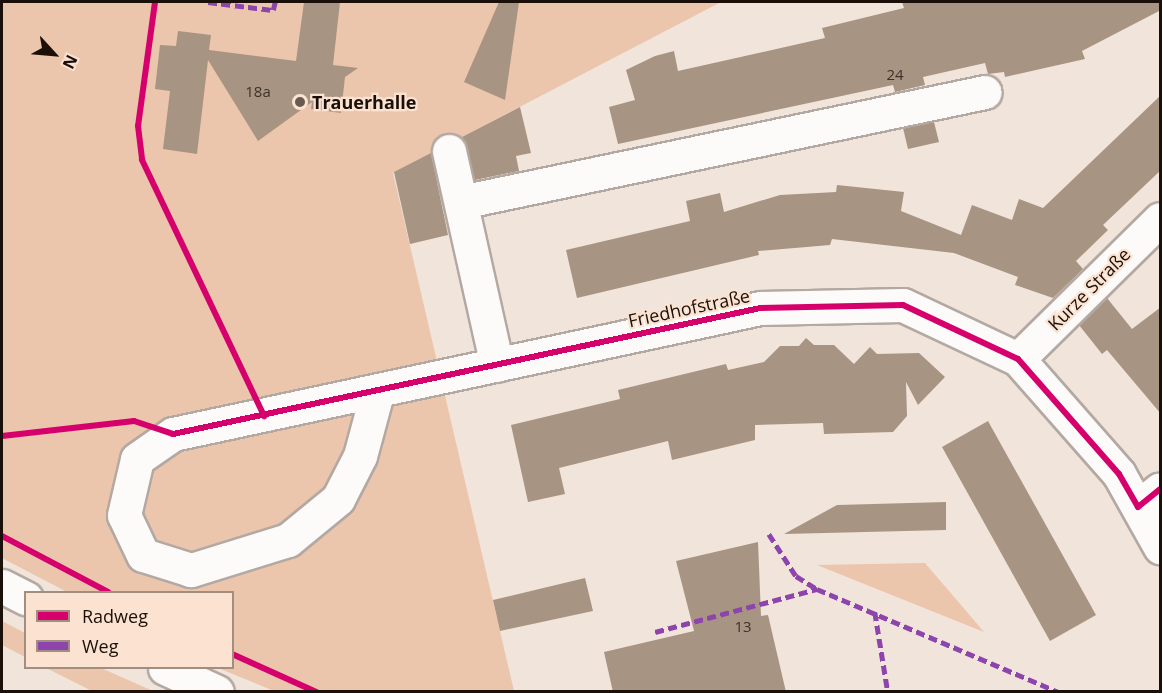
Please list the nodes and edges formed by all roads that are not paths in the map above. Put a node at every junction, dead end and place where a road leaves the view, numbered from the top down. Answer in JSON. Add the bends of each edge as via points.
{"nodes":[{"id":1,"x":985,"y":92,"type":"dead end"},
{"id":2,"x":449,"y":151,"type":"dead end"},
{"id":3,"x":461,"y":202,"type":"junction"},
{"id":4,"x":1161,"y":219,"type":"edge"},
{"id":5,"x":1018,"y":359,"type":"junction"},
{"id":6,"x":497,"y":365,"type":"junction"},
{"id":7,"x":377,"y":393,"type":"junction"},
{"id":8,"x":1149,"y":498,"type":"edge"},
{"id":9,"x":1161,"y":547,"type":"edge"},
{"id":10,"x":2,"y":586,"type":"edge"},
{"id":11,"x":24,"y":597,"type":"edge"},
{"id":12,"x":167,"y":669,"type":"edge"},
{"id":13,"x":217,"y":692,"type":"edge"}],
"edges":[{"from":1,"to":3,"type":"street"},
{"from":2,"to":3,"type":"street"},
{"from":3,"to":6,"type":"street"},
{"from":4,"to":5,"type":"street","name":"Kurze Straße"},
{"from":5,"to":6,"type":"street","name":"Friedhofstraße","via":[[903,305],[760,308]]},
{"from":5,"to":8,"type":"street","name":"Friedhofstraße","via":[[1119,474]]},
{"from":6,"to":7,"type":"street","name":"Friedhofstraße"},
{"from":7,"to":7,"type":"street","name":"Friedhofstraße","via":[[173,434],[137,459],[124,515],[144,555],[191,570],[288,540],[338,499],[360,456]]},
{"from":8,"to":9,"type":"street","name":"Friedhofstraße"},
{"from":10,"to":11,"type":"street"},
{"from":12,"to":13,"type":"street"}]}
